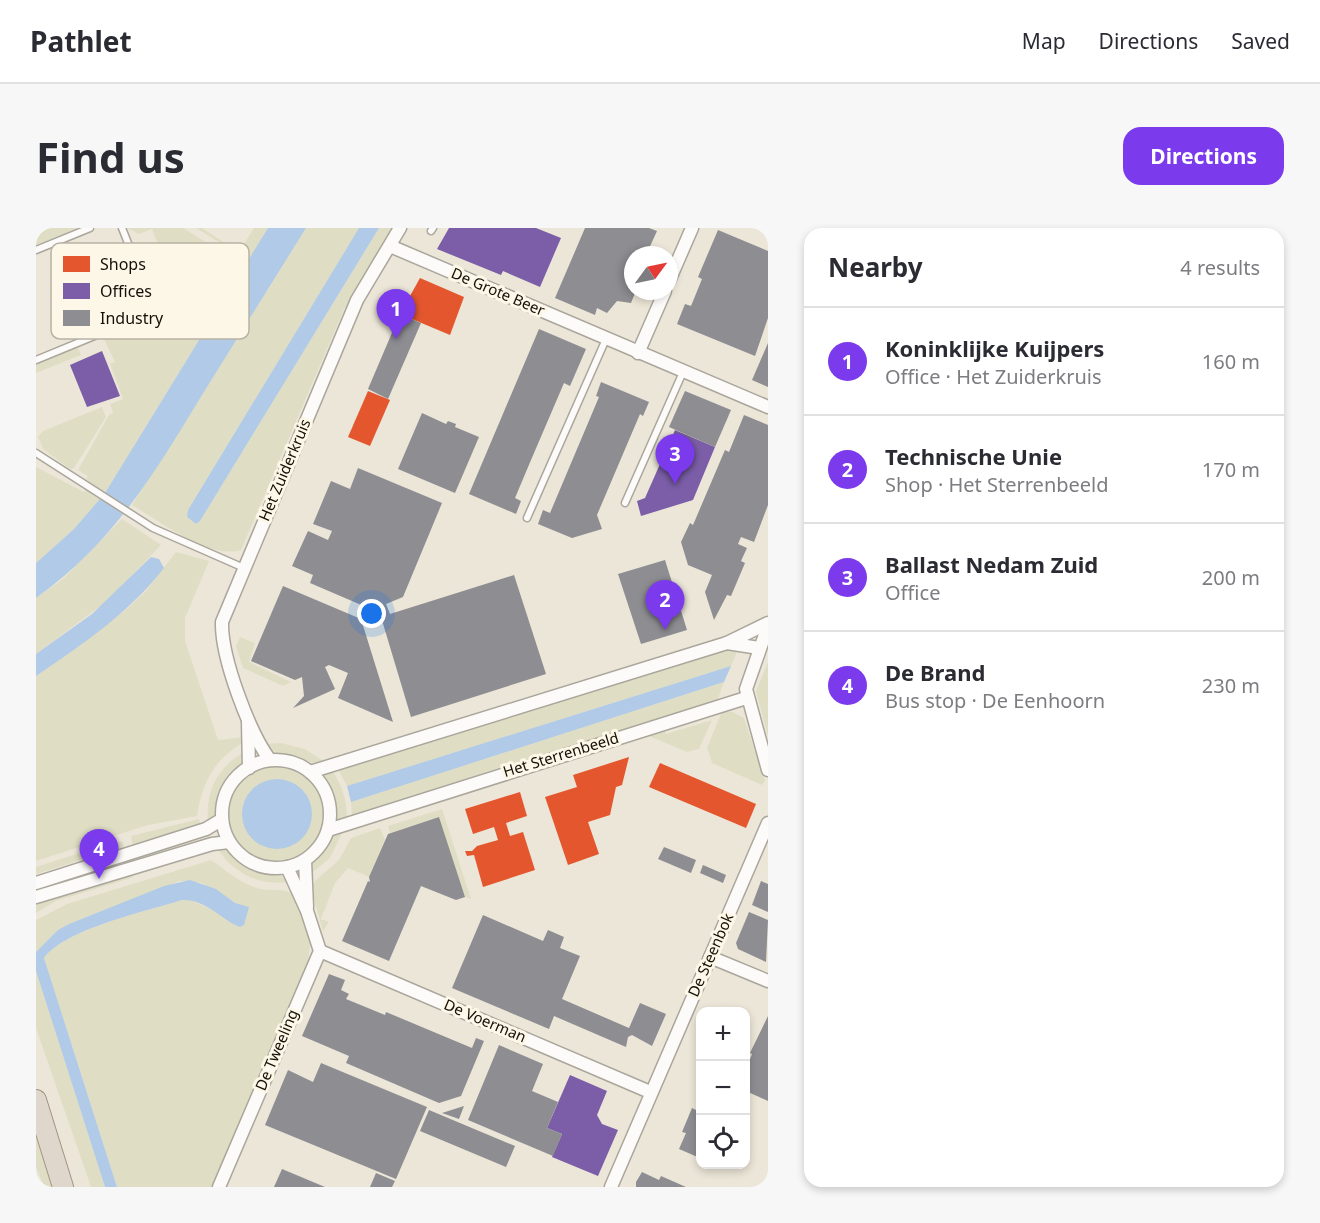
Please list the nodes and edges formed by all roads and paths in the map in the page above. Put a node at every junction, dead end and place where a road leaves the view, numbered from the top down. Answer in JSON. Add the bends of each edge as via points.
{"nodes":[{"id":1,"x":90,"y":228,"type":"edge"},
{"id":2,"x":122,"y":228,"type":"edge"},
{"id":3,"x":400,"y":228,"type":"edge"},
{"id":4,"x":692,"y":228,"type":"edge"},
{"id":5,"x":53,"y":243,"type":"edge"},
{"id":6,"x":128,"y":243,"type":"edge"},
{"id":7,"x":51,"y":244,"type":"edge"},
{"id":8,"x":390,"y":246,"type":"junction"},
{"id":9,"x":36,"y":250,"type":"edge"},
{"id":10,"x":678,"y":260,"type":"edge"},
{"id":11,"x":661,"y":300,"type":"edge"},
{"id":12,"x":87,"y":339,"type":"edge"},
{"id":13,"x":606,"y":339,"type":"junction"},
{"id":14,"x":638,"y":353,"type":"junction"},
{"id":15,"x":36,"y":360,"type":"edge"},
{"id":16,"x":683,"y":372,"type":"junction"},
{"id":17,"x":768,"y":407,"type":"edge"},
{"id":18,"x":36,"y":453,"type":"edge"},
{"id":19,"x":625,"y":503,"type":"dead end"},
{"id":20,"x":527,"y":518,"type":"dead end"},
{"id":21,"x":244,"y":568,"type":"junction"},
{"id":22,"x":768,"y":625,"type":"edge"},
{"id":23,"x":727,"y":643,"type":"junction"},
{"id":24,"x":759,"y":648,"type":"junction"},
{"id":25,"x":746,"y":698,"type":"junction"},
{"id":26,"x":248,"y":722,"type":"junction"},
{"id":27,"x":270,"y":760,"type":"junction"},
{"id":28,"x":766,"y":761,"type":"edge"},
{"id":29,"x":249,"y":768,"type":"junction"},
{"id":30,"x":310,"y":772,"type":"junction"},
{"id":31,"x":221,"y":820,"type":"junction"},
{"id":32,"x":768,"y":823,"type":"edge"},
{"id":33,"x":328,"y":830,"type":"junction"},
{"id":34,"x":229,"y":842,"type":"junction"},
{"id":35,"x":305,"y":861,"type":"junction"},
{"id":36,"x":287,"y":867,"type":"junction"},
{"id":37,"x":36,"y":883,"type":"edge"},
{"id":38,"x":36,"y":897,"type":"edge"},
{"id":39,"x":307,"y":911,"type":"junction"},
{"id":40,"x":320,"y":951,"type":"junction"},
{"id":41,"x":710,"y":957,"type":"junction"},
{"id":42,"x":768,"y":981,"type":"edge"},
{"id":43,"x":650,"y":1092,"type":"junction"},
{"id":44,"x":36,"y":1100,"type":"edge"},
{"id":45,"x":63,"y":1187,"type":"edge"},
{"id":46,"x":219,"y":1187,"type":"edge"},
{"id":47,"x":611,"y":1187,"type":"edge"}],
"edges":[{"from":1,"to":5,"type":"lane"},
{"from":2,"to":6,"type":"lane"},
{"from":3,"to":8,"type":"street","name":"Het Zuiderkruis"},
{"from":4,"to":10,"type":"street"},
{"from":7,"to":9,"type":"lane"},
{"from":8,"to":13,"type":"street","name":"De Grote Beer"},
{"from":8,"to":21,"type":"street","name":"Het Zuiderkruis","via":[[357,300]]},
{"from":11,"to":14,"type":"street"},
{"from":12,"to":15,"type":"lane"},
{"from":13,"to":14,"type":"street","name":"De Grote Beer"},
{"from":13,"to":20,"type":"lane"},
{"from":14,"to":16,"type":"street","name":"De Grote Beer"},
{"from":16,"to":17,"type":"street","name":"De Grote Beer"},
{"from":16,"to":19,"type":"lane"},
{"from":18,"to":21,"type":"lane","via":[[144,523]]},
{"from":21,"to":26,"type":"street","name":"Het Zuiderkruis","via":[[222,622],[222,638]]},
{"from":22,"to":23,"type":"street"},
{"from":22,"to":24,"type":"street"},
{"from":23,"to":24,"type":"street"},
{"from":23,"to":30,"type":"street"},
{"from":24,"to":25,"type":"street","via":[[747,679]]},
{"from":25,"to":28,"type":"street"},
{"from":25,"to":33,"type":"street","name":"Het Sterrenbeeld"},
{"from":26,"to":27,"type":"street","name":"Het Zuiderkruis"},
{"from":26,"to":29,"type":"street","name":"Het Zuiderkruis"},
{"from":27,"to":29,"type":"street"},
{"from":27,"to":30,"type":"street","via":[[293,762]]},
{"from":29,"to":31,"type":"street","via":[[231,784]]},
{"from":30,"to":33,"type":"street","via":[[329,803]]},
{"from":31,"to":34,"type":"street"},
{"from":31,"to":37,"type":"street","via":[[206,829]]},
{"from":32,"to":41,"type":"street","name":"De Steenbok"},
{"from":33,"to":35,"type":"street","via":[[322,844]]},
{"from":34,"to":36,"type":"street","via":[[260,865]]},
{"from":34,"to":38,"type":"street"},
{"from":35,"to":36,"type":"street"},
{"from":35,"to":39,"type":"street"},
{"from":36,"to":39,"type":"street"},
{"from":39,"to":40,"type":"street"},
{"from":40,"to":43,"type":"street","name":"De Voerman"},
{"from":40,"to":46,"type":"street","name":"De Tweeling"},
{"from":41,"to":42,"type":"street"},
{"from":41,"to":43,"type":"street","name":"De Steenbok"},
{"from":43,"to":47,"type":"street","name":"De Steenbok"},
{"from":44,"to":45,"type":"highway"}]}
